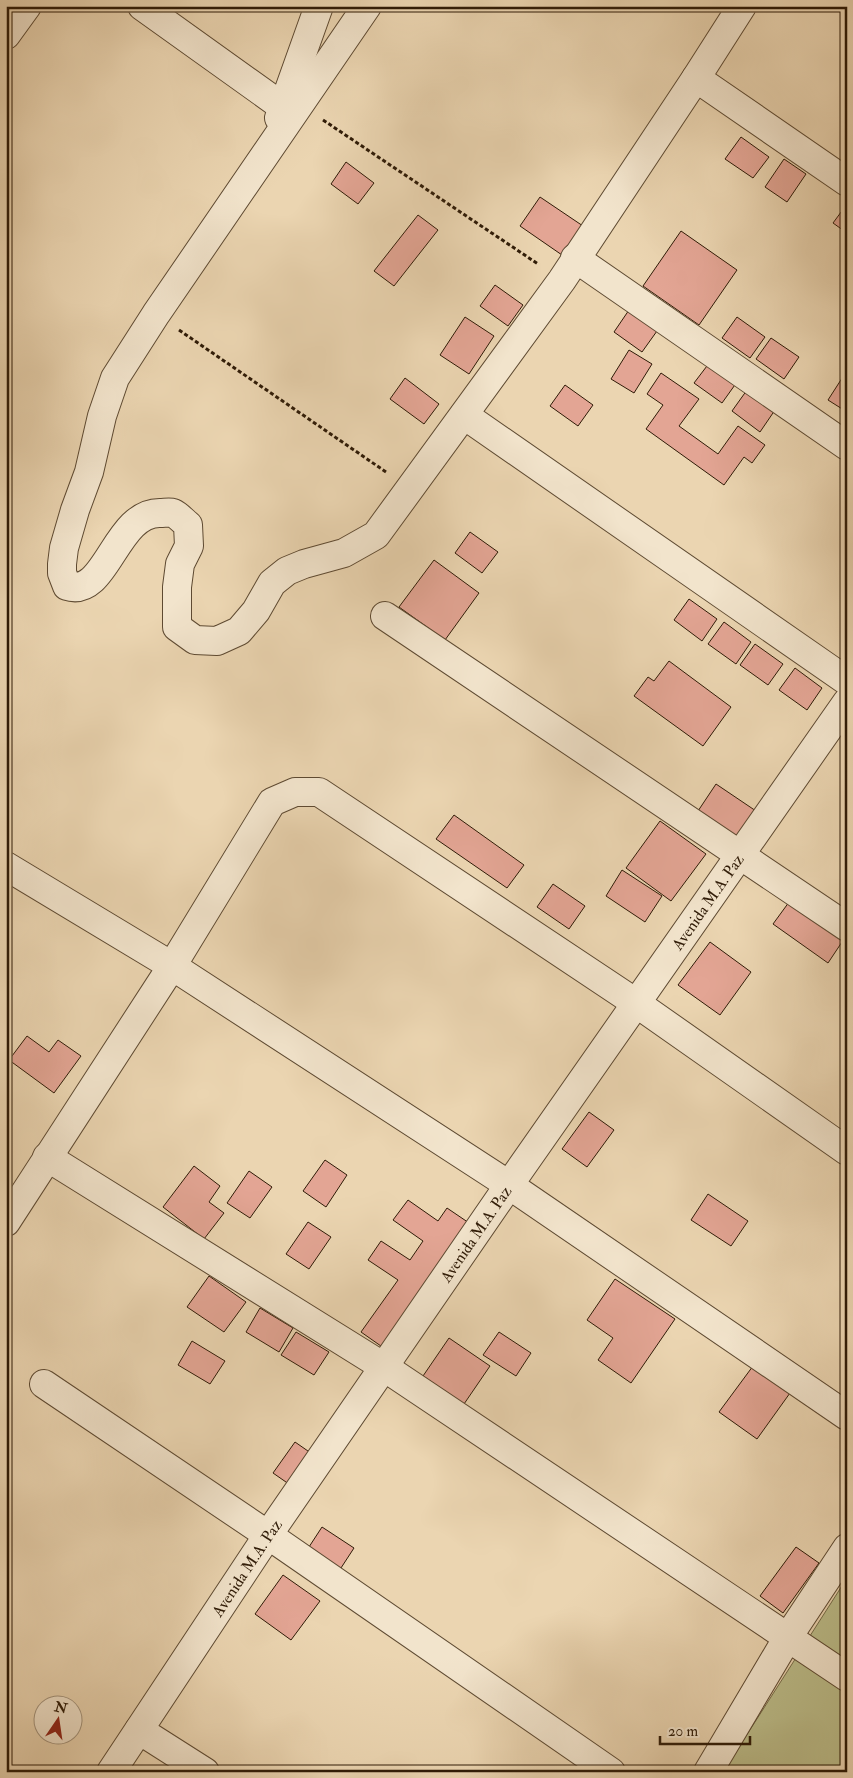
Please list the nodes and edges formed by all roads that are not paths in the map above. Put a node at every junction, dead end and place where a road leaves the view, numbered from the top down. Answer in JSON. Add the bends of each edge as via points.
{"nodes":[{"id":1,"x":27,"y":6,"type":"edge"},
{"id":2,"x":142,"y":6,"type":"edge"},
{"id":3,"x":319,"y":6,"type":"edge"},
{"id":4,"x":367,"y":6,"type":"edge"},
{"id":5,"x":742,"y":6,"type":"edge"},
{"id":6,"x":6,"y":35,"type":"edge"},
{"id":7,"x":696,"y":78,"type":"junction"},
{"id":8,"x":292,"y":105,"type":"junction"},
{"id":9,"x":847,"y":182,"type":"edge"},
{"id":10,"x":568,"y":269,"type":"junction"},
{"id":11,"x":464,"y":415,"type":"junction"},
{"id":12,"x":847,"y":446,"type":"edge"},
{"id":13,"x":385,"y":616,"type":"dead end"},
{"id":14,"x":847,"y":681,"type":"edge"},
{"id":15,"x":847,"y":702,"type":"edge"},
{"id":16,"x":739,"y":855,"type":"junction"},
{"id":17,"x":6,"y":866,"type":"edge"},
{"id":18,"x":847,"y":927,"type":"edge"},
{"id":19,"x":172,"y":966,"type":"junction"},
{"id":20,"x":636,"y":1003,"type":"junction"},
{"id":21,"x":847,"y":1151,"type":"edge"},
{"id":22,"x":47,"y":1157,"type":"junction"},
{"id":23,"x":509,"y":1185,"type":"junction"},
{"id":24,"x":6,"y":1222,"type":"edge"},
{"id":25,"x":384,"y":1367,"type":"junction"},
{"id":26,"x":44,"y":1384,"type":"dead end"},
{"id":27,"x":847,"y":1416,"type":"edge"},
{"id":28,"x":268,"y":1535,"type":"junction"},
{"id":29,"x":847,"y":1548,"type":"edge"},
{"id":30,"x":788,"y":1637,"type":"junction"},
{"id":31,"x":847,"y":1677,"type":"edge"},
{"id":32,"x":139,"y":1730,"type":"junction"},
{"id":33,"x":111,"y":1772,"type":"edge"},
{"id":34,"x":205,"y":1772,"type":"edge"},
{"id":35,"x":610,"y":1772,"type":"edge"},
{"id":36,"x":708,"y":1772,"type":"edge"}],
"edges":[{"from":1,"to":6,"type":"street"},
{"from":2,"to":8,"type":"street"},
{"from":3,"to":8,"type":"street"},
{"from":4,"to":8,"type":"street"},
{"from":5,"to":7,"type":"street"},
{"from":7,"to":9,"type":"street"},
{"from":7,"to":10,"type":"street"},
{"from":8,"to":11,"type":"street","via":[[266,155],[115,378],[102,416],[90,472],[64,548],[62,574],[66,586],[87,585],[102,569],[116,544],[133,525],[151,512],[173,513],[188,525],[189,546],[180,564],[176,587],[177,627],[195,640],[216,641],[239,631],[256,612],[272,583],[287,571],[344,553],[376,535]]},
{"from":10,"to":11,"type":"street"},
{"from":10,"to":12,"type":"street"},
{"from":11,"to":14,"type":"street"},
{"from":13,"to":16,"type":"street"},
{"from":15,"to":16,"type":"street","name":"Avenida M.A. Paz"},
{"from":16,"to":18,"type":"street"},
{"from":16,"to":20,"type":"street","name":"Avenida M.A. Paz"},
{"from":17,"to":19,"type":"street"},
{"from":19,"to":20,"type":"street","via":[[272,802],[295,792],[319,792]]},
{"from":19,"to":22,"type":"street"},
{"from":19,"to":23,"type":"street"},
{"from":20,"to":21,"type":"street"},
{"from":20,"to":23,"type":"street","name":"Avenida M.A. Paz"},
{"from":22,"to":24,"type":"street"},
{"from":22,"to":25,"type":"street"},
{"from":23,"to":25,"type":"street","name":"Avenida M.A. Paz"},
{"from":23,"to":27,"type":"street"},
{"from":25,"to":28,"type":"street","name":"Avenida M.A. Paz"},
{"from":25,"to":30,"type":"street"},
{"from":26,"to":28,"type":"street"},
{"from":28,"to":32,"type":"street","name":"Avenida M.A. Paz"},
{"from":28,"to":35,"type":"street"},
{"from":29,"to":30,"type":"street"},
{"from":30,"to":31,"type":"street"},
{"from":30,"to":36,"type":"street"},
{"from":32,"to":33,"type":"street","name":"Avenida M.A. Paz"},
{"from":32,"to":34,"type":"street"}]}
